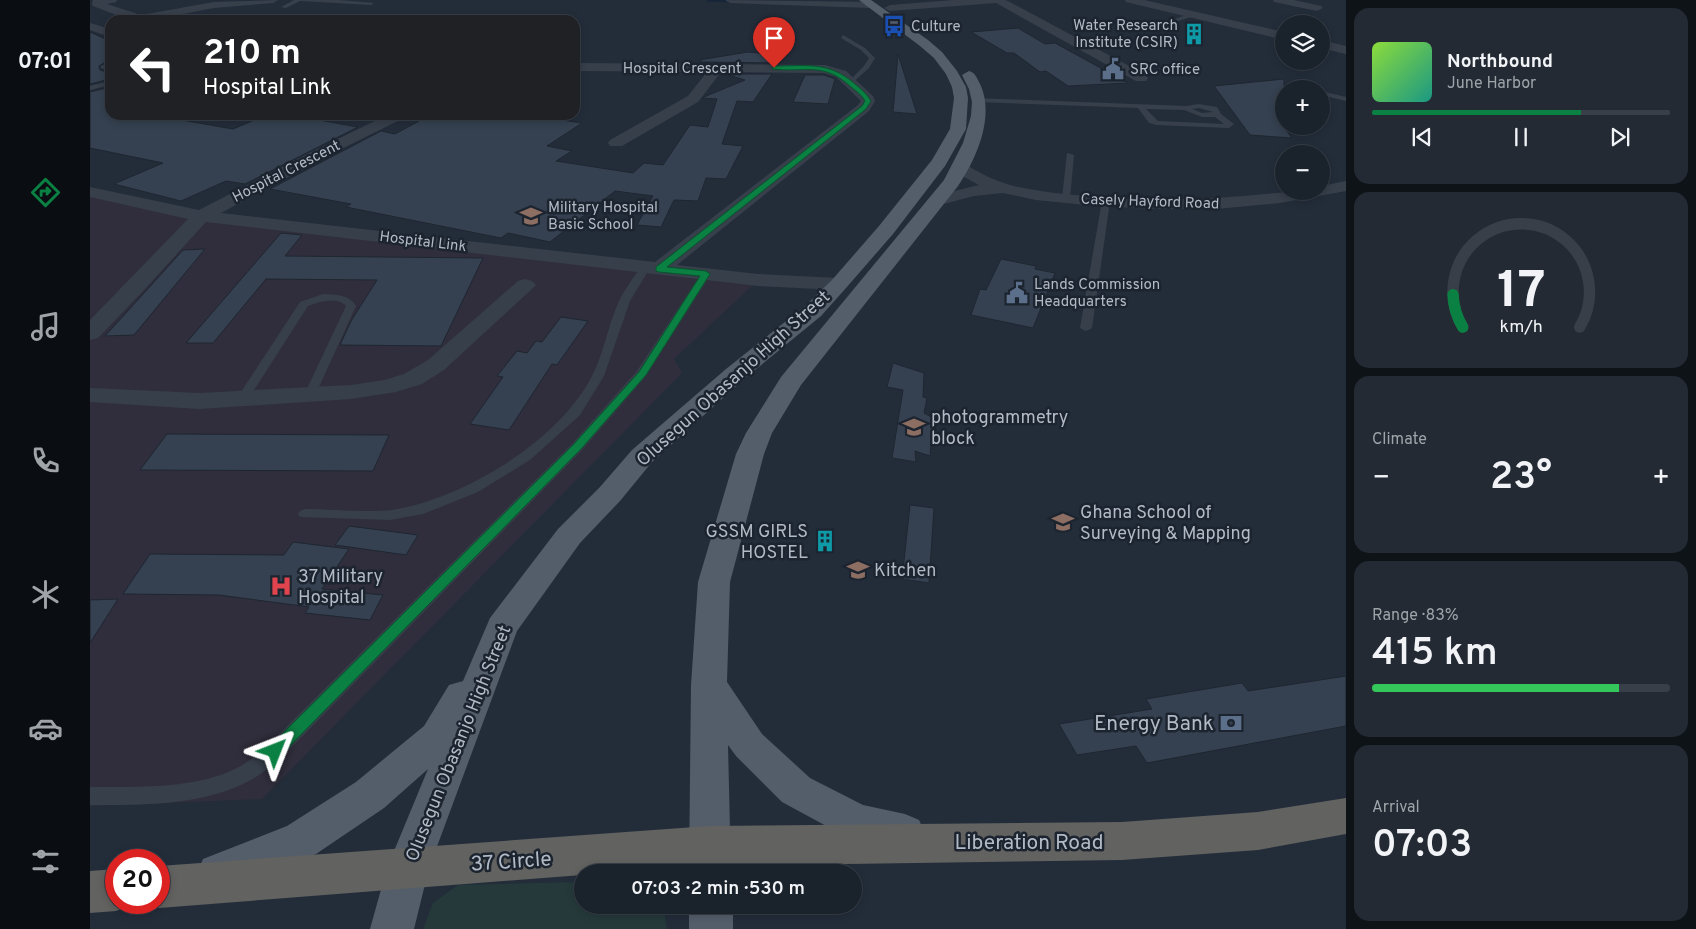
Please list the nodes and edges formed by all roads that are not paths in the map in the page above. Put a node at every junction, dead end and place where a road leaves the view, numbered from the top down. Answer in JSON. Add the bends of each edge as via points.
{"nodes":[{"id":1,"x":112,"y":0,"type":"edge"},
{"id":2,"x":273,"y":0,"type":"edge"},
{"id":3,"x":300,"y":0,"type":"edge"},
{"id":4,"x":730,"y":0,"type":"edge"},
{"id":5,"x":998,"y":0,"type":"edge"},
{"id":6,"x":1130,"y":0,"type":"edge"},
{"id":7,"x":1278,"y":0,"type":"edge"},
{"id":8,"x":94,"y":2,"type":"edge"},
{"id":9,"x":372,"y":3,"type":"dead end"},
{"id":10,"x":876,"y":3,"type":"edge"},
{"id":11,"x":214,"y":5,"type":"junction"},
{"id":12,"x":284,"y":7,"type":"dead end"},
{"id":13,"x":1317,"y":8,"type":"dead end"},
{"id":14,"x":172,"y":13,"type":"junction"},
{"id":15,"x":242,"y":14,"type":"dead end"},
{"id":16,"x":127,"y":15,"type":"edge"},
{"id":17,"x":163,"y":15,"type":"edge"},
{"id":18,"x":181,"y":15,"type":"edge"},
{"id":19,"x":1192,"y":15,"type":"junction"},
{"id":20,"x":1178,"y":19,"type":"dead end"},
{"id":21,"x":105,"y":26,"type":"edge"},
{"id":22,"x":92,"y":28,"type":"edge"},
{"id":23,"x":105,"y":32,"type":"edge"},
{"id":24,"x":1275,"y":34,"type":"edge"},
{"id":25,"x":843,"y":37,"type":"dead end"},
{"id":26,"x":1330,"y":46,"type":"edge"},
{"id":27,"x":1346,"y":50,"type":"edge"},
{"id":28,"x":580,"y":67,"type":"edge"},
{"id":29,"x":717,"y":68,"type":"junction"},
{"id":30,"x":1141,"y":78,"type":"dead end"},
{"id":31,"x":850,"y":83,"type":"junction"},
{"id":32,"x":105,"y":84,"type":"edge"},
{"id":33,"x":90,"y":88,"type":"edge"},
{"id":34,"x":1330,"y":95,"type":"edge"},
{"id":35,"x":1346,"y":99,"type":"edge"},
{"id":36,"x":978,"y":100,"type":"junction"},
{"id":37,"x":1140,"y":106,"type":"junction"},
{"id":38,"x":389,"y":120,"type":"edge"},
{"id":39,"x":616,"y":143,"type":"dead end"},
{"id":40,"x":1070,"y":155,"type":"dead end"},
{"id":41,"x":959,"y":168,"type":"junction"},
{"id":42,"x":1346,"y":186,"type":"edge"},
{"id":43,"x":1000,"y":189,"type":"junction"},
{"id":44,"x":90,"y":192,"type":"edge"},
{"id":45,"x":1066,"y":198,"type":"junction"},
{"id":46,"x":936,"y":201,"type":"junction"},
{"id":47,"x":1106,"y":201,"type":"junction"},
{"id":48,"x":201,"y":216,"type":"junction"},
{"id":49,"x":652,"y":268,"type":"junction"},
{"id":50,"x":706,"y":274,"type":"junction"},
{"id":51,"x":758,"y":280,"type":"junction"},
{"id":52,"x":839,"y":284,"type":"junction"},
{"id":53,"x":525,"y":285,"type":"dead end"},
{"id":54,"x":813,"y":311,"type":"junction"},
{"id":55,"x":1086,"y":328,"type":"dead end"},
{"id":56,"x":90,"y":333,"type":"edge"},
{"id":57,"x":90,"y":395,"type":"edge"},
{"id":58,"x":310,"y":395,"type":"junction"},
{"id":59,"x":243,"y":398,"type":"junction"},
{"id":60,"x":305,"y":514,"type":"dead end"},
{"id":61,"x":502,"y":627,"type":"junction"},
{"id":62,"x":709,"y":684,"type":"junction"},
{"id":63,"x":90,"y":796,"type":"edge"},
{"id":64,"x":1346,"y":816,"type":"edge"},
{"id":65,"x":950,"y":843,"type":"junction"},
{"id":66,"x":710,"y":859,"type":"edge"},
{"id":67,"x":408,"y":868,"type":"junction"},
{"id":68,"x":174,"y":886,"type":"edge"},
{"id":69,"x":105,"y":891,"type":"edge"},
{"id":70,"x":90,"y":892,"type":"edge"},
{"id":71,"x":711,"y":914,"type":"edge"},
{"id":72,"x":392,"y":929,"type":"edge"},
{"id":73,"x":711,"y":929,"type":"edge"}],
"edges":[{"from":1,"to":8,"type":"street"},
{"from":2,"to":11,"type":"street"},
{"from":3,"to":9,"type":"lane"},
{"from":3,"to":12,"type":"lane"},
{"from":4,"to":10,"type":"street"},
{"from":5,"to":10,"type":"street"},
{"from":5,"to":30,"type":"street"},
{"from":6,"to":19,"type":"street"},
{"from":7,"to":13,"type":"street"},
{"from":8,"to":16,"type":"street"},
{"from":10,"to":36,"type":"main road","name":"Olusegun Obasanjo High Street","via":[[952,54],[971,78]]},
{"from":10,"to":52,"type":"main road","name":"Olusegun Obasanjo High Street","via":[[938,54],[959,87],[961,112],[958,129],[938,162]]},
{"from":11,"to":14,"type":"street"},
{"from":11,"to":15,"type":"street"},
{"from":14,"to":17,"type":"street"},
{"from":14,"to":18,"type":"street"},
{"from":19,"to":20,"type":"lane"},
{"from":19,"to":24,"type":"street"},
{"from":21,"to":22,"type":"street"},
{"from":22,"to":23,"type":"street"},
{"from":25,"to":31,"type":"lane","via":[[864,48],[872,58]]},
{"from":26,"to":27,"type":"street"},
{"from":28,"to":29,"type":"street","name":"Hospital Crescent"},
{"from":29,"to":31,"type":"street","name":"Hospital Crescent","via":[[825,69],[841,74]]},
{"from":29,"to":39,"type":"street","via":[[692,99]]},
{"from":31,"to":49,"type":"street","name":"Hospital Crescent","via":[[868,101],[864,108]]},
{"from":32,"to":33,"type":"lane"},
{"from":34,"to":35,"type":"lane"},
{"from":36,"to":37,"type":"lane"},
{"from":36,"to":41,"type":"main road","name":"Olusegun Obasanjo High Street","via":[[980,112],[972,144]]},
{"from":37,"to":37,"type":"lane","via":[[1157,123],[1230,124],[1216,114],[1197,114],[1187,108]]},
{"from":38,"to":48,"type":"street","name":"Hospital Crescent"},
{"from":40,"to":45,"type":"lane"},
{"from":41,"to":43,"type":"street","name":"Casely Hayford Road","via":[[973,178]]},
{"from":41,"to":46,"type":"main road","name":"Olusegun Obasanjo High Street"},
{"from":42,"to":47,"type":"street","name":"Casely Hayford Road","via":[[1311,194],[1225,204]]},
{"from":43,"to":45,"type":"street","name":"Casely Hayford Road"},
{"from":43,"to":46,"type":"street","via":[[973,191]]},
{"from":44,"to":48,"type":"street","name":"Hospital Link"},
{"from":45,"to":47,"type":"street","name":"Casely Hayford Road"},
{"from":46,"to":62,"type":"main road","name":"Olusegun Obasanjo High Street","via":[[790,382],[759,433],[750,454],[714,582]]},
{"from":47,"to":55,"type":"lane"},
{"from":48,"to":49,"type":"street","name":"Hospital Link"},
{"from":48,"to":56,"type":"street"},
{"from":49,"to":50,"type":"street","name":"Hospital Link"},
{"from":49,"to":60,"type":"lane","via":[[625,301],[598,376],[575,412],[525,457],[473,489],[422,509],[390,515]]},
{"from":50,"to":51,"type":"street","name":"Hospital Link"},
{"from":50,"to":63,"type":"lane","via":[[642,373],[577,447],[275,751],[241,776],[200,789]]},
{"from":51,"to":52,"type":"street","name":"Hospital Link"},
{"from":51,"to":54,"type":"street","name":"Hospital Link","via":[[786,291]]},
{"from":52,"to":54,"type":"main road","name":"Olusegun Obasanjo High Street"},
{"from":53,"to":58,"type":"street","via":[[436,365],[413,379],[387,387]]},
{"from":54,"to":61,"type":"main road","name":"Olusegun Obasanjo High Street","via":[[642,456],[569,536]]},
{"from":57,"to":59,"type":"street","via":[[199,401]]},
{"from":58,"to":59,"type":"street"},
{"from":58,"to":59,"type":"lane","via":[[351,306],[343,299],[323,297],[304,304]]},
{"from":61,"to":67,"type":"main road","name":"Olusegun Obasanjo High Street"},
{"from":61,"to":68,"type":"main road","via":[[436,737],[370,795],[301,840]]},
{"from":62,"to":65,"type":"main road","via":[[749,745],[796,790],[856,822]]},
{"from":62,"to":66,"type":"main road","name":"Olusegun Obasanjo High Street"},
{"from":64,"to":65,"type":"highway","name":"Liberation Road","via":[[1258,831],[1122,841]]},
{"from":65,"to":66,"type":"highway","name":"Liberation Road"},
{"from":66,"to":67,"type":"highway","name":"37 Circle"},
{"from":67,"to":68,"type":"highway","name":"37 Circle"},
{"from":67,"to":72,"type":"main road"},
{"from":69,"to":70,"type":"highway"},
{"from":71,"to":73,"type":"main road"}]}
